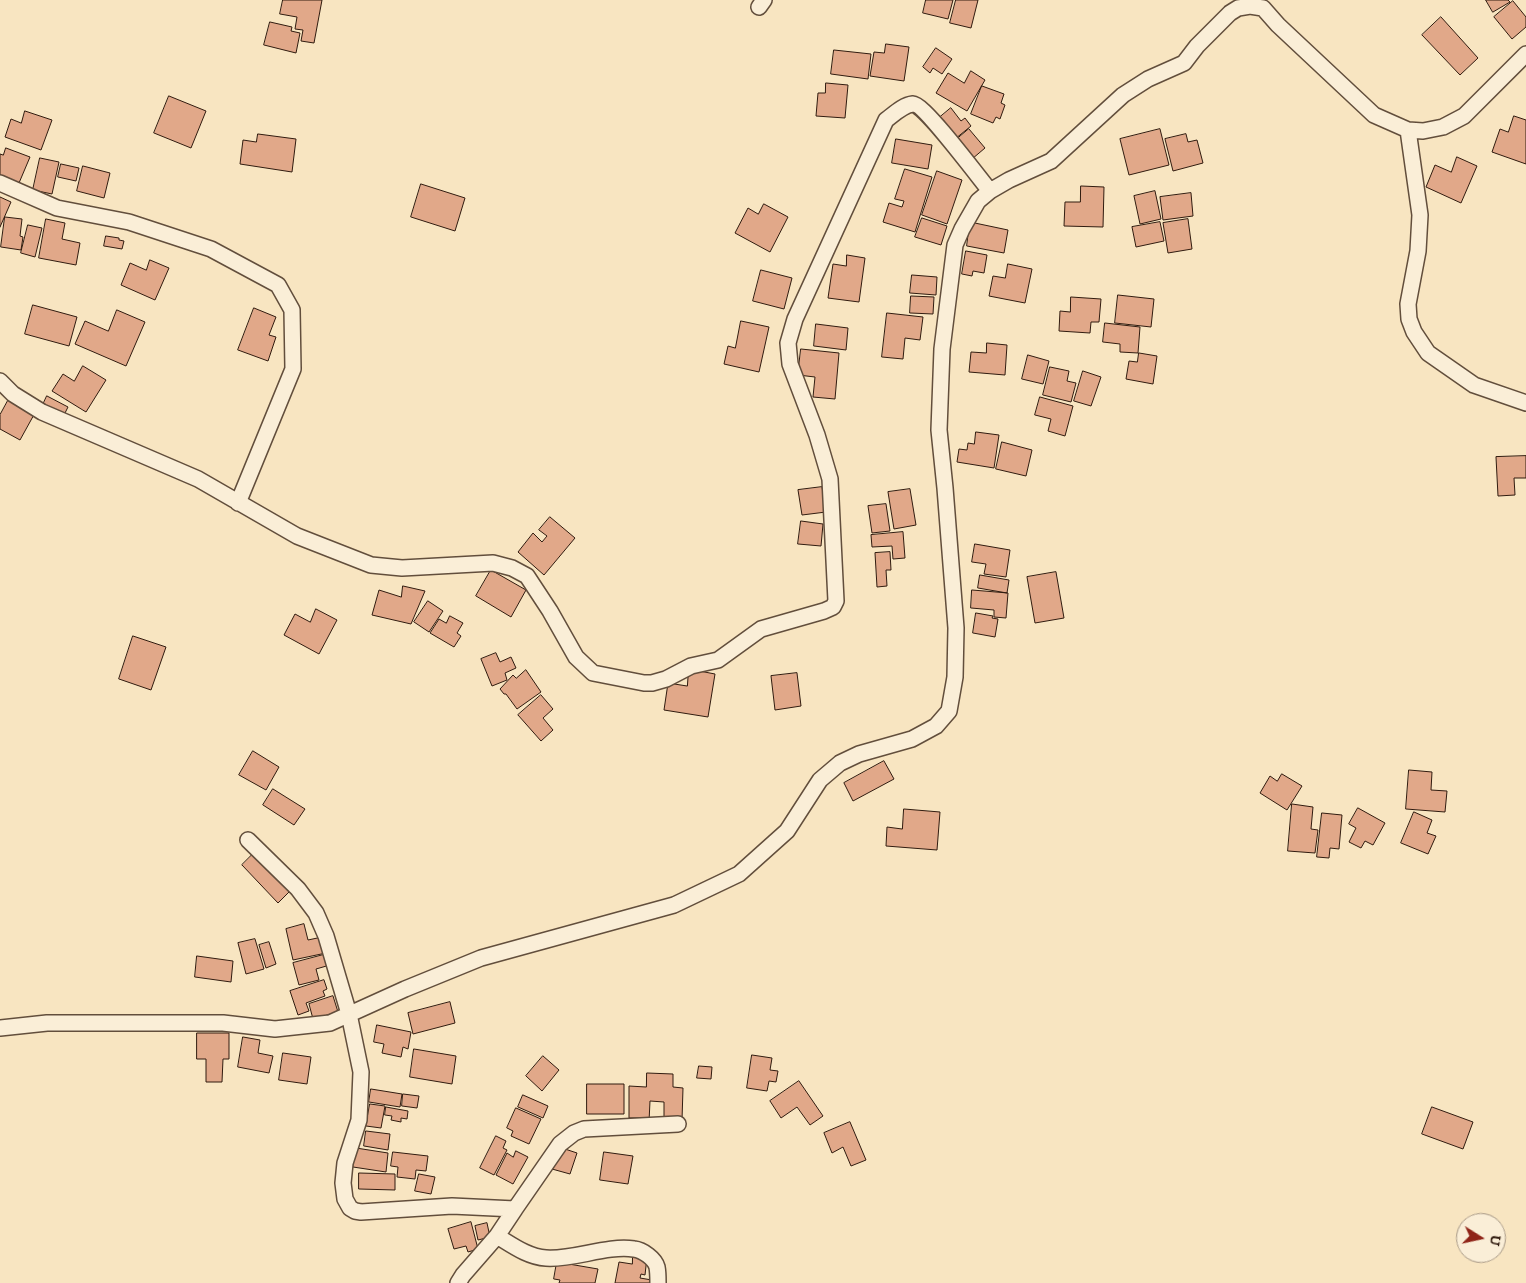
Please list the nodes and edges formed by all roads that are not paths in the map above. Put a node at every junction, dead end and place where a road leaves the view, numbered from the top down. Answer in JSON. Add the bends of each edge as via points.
{"nodes":[{"id":1,"x":1526,"y":54,"type":"edge"},
{"id":2,"x":1408,"y":130,"type":"junction"},
{"id":3,"x":0,"y":182,"type":"edge"},
{"id":4,"x":990,"y":192,"type":"junction"},
{"id":5,"x":0,"y":381,"type":"edge"},
{"id":6,"x":1526,"y":403,"type":"edge"},
{"id":7,"x":238,"y":503,"type":"junction"},
{"id":8,"x":248,"y":840,"type":"dead end"},
{"id":9,"x":349,"y":1014,"type":"junction"},
{"id":10,"x":0,"y":1028,"type":"edge"},
{"id":11,"x":678,"y":1124,"type":"dead end"},
{"id":12,"x":515,"y":1209,"type":"junction"},
{"id":13,"x":497,"y":1236,"type":"junction"},
{"id":14,"x":458,"y":1283,"type":"edge"},
{"id":15,"x":658,"y":1283,"type":"edge"}],
"edges":[{"from":1,"to":2,"type":"street","via":[[1464,116],[1443,127]]},
{"from":2,"to":4,"type":"street","via":[[1374,115],[1263,8],[1244,7],[1230,13],[1184,63],[1148,79],[1123,95],[1051,162]]},
{"from":2,"to":6,"type":"street","via":[[1420,215],[1408,319],[1428,354],[1474,385]]},
{"from":3,"to":7,"type":"street","via":[[57,208],[129,222],[211,249],[278,285],[292,310],[293,369]]},
{"from":4,"to":7,"type":"street","via":[[918,105],[905,106],[886,120],[795,319],[788,343],[790,364],[830,478],[836,601],[833,607],[824,611],[761,629],[718,660],[691,666],[666,679],[644,684],[593,673],[576,657],[527,576],[512,568],[493,563],[402,568],[371,565],[297,536]]},
{"from":4,"to":9,"type":"street","via":[[978,201],[955,245],[942,349],[939,430],[956,628],[955,676],[949,711],[936,726],[912,739],[859,754],[840,763],[820,780],[787,831],[739,874],[674,905],[481,958]]},
{"from":5,"to":7,"type":"street","via":[[13,394],[42,412],[198,479]]},
{"from":8,"to":9,"type":"street","via":[[298,890],[316,913]]},
{"from":9,"to":10,"type":"street","via":[[330,1023],[276,1029],[223,1023],[47,1023]]},
{"from":9,"to":12,"type":"street","via":[[361,1072],[360,1120],[345,1163],[343,1183],[350,1208],[361,1212],[452,1206]]},
{"from":11,"to":12,"type":"street","via":[[584,1129],[574,1133],[560,1144]]},
{"from":12,"to":13,"type":"street"},
{"from":13,"to":14,"type":"street"},
{"from":13,"to":15,"type":"street","via":[[524,1252],[545,1258],[637,1249],[648,1255],[657,1266]]}]}
